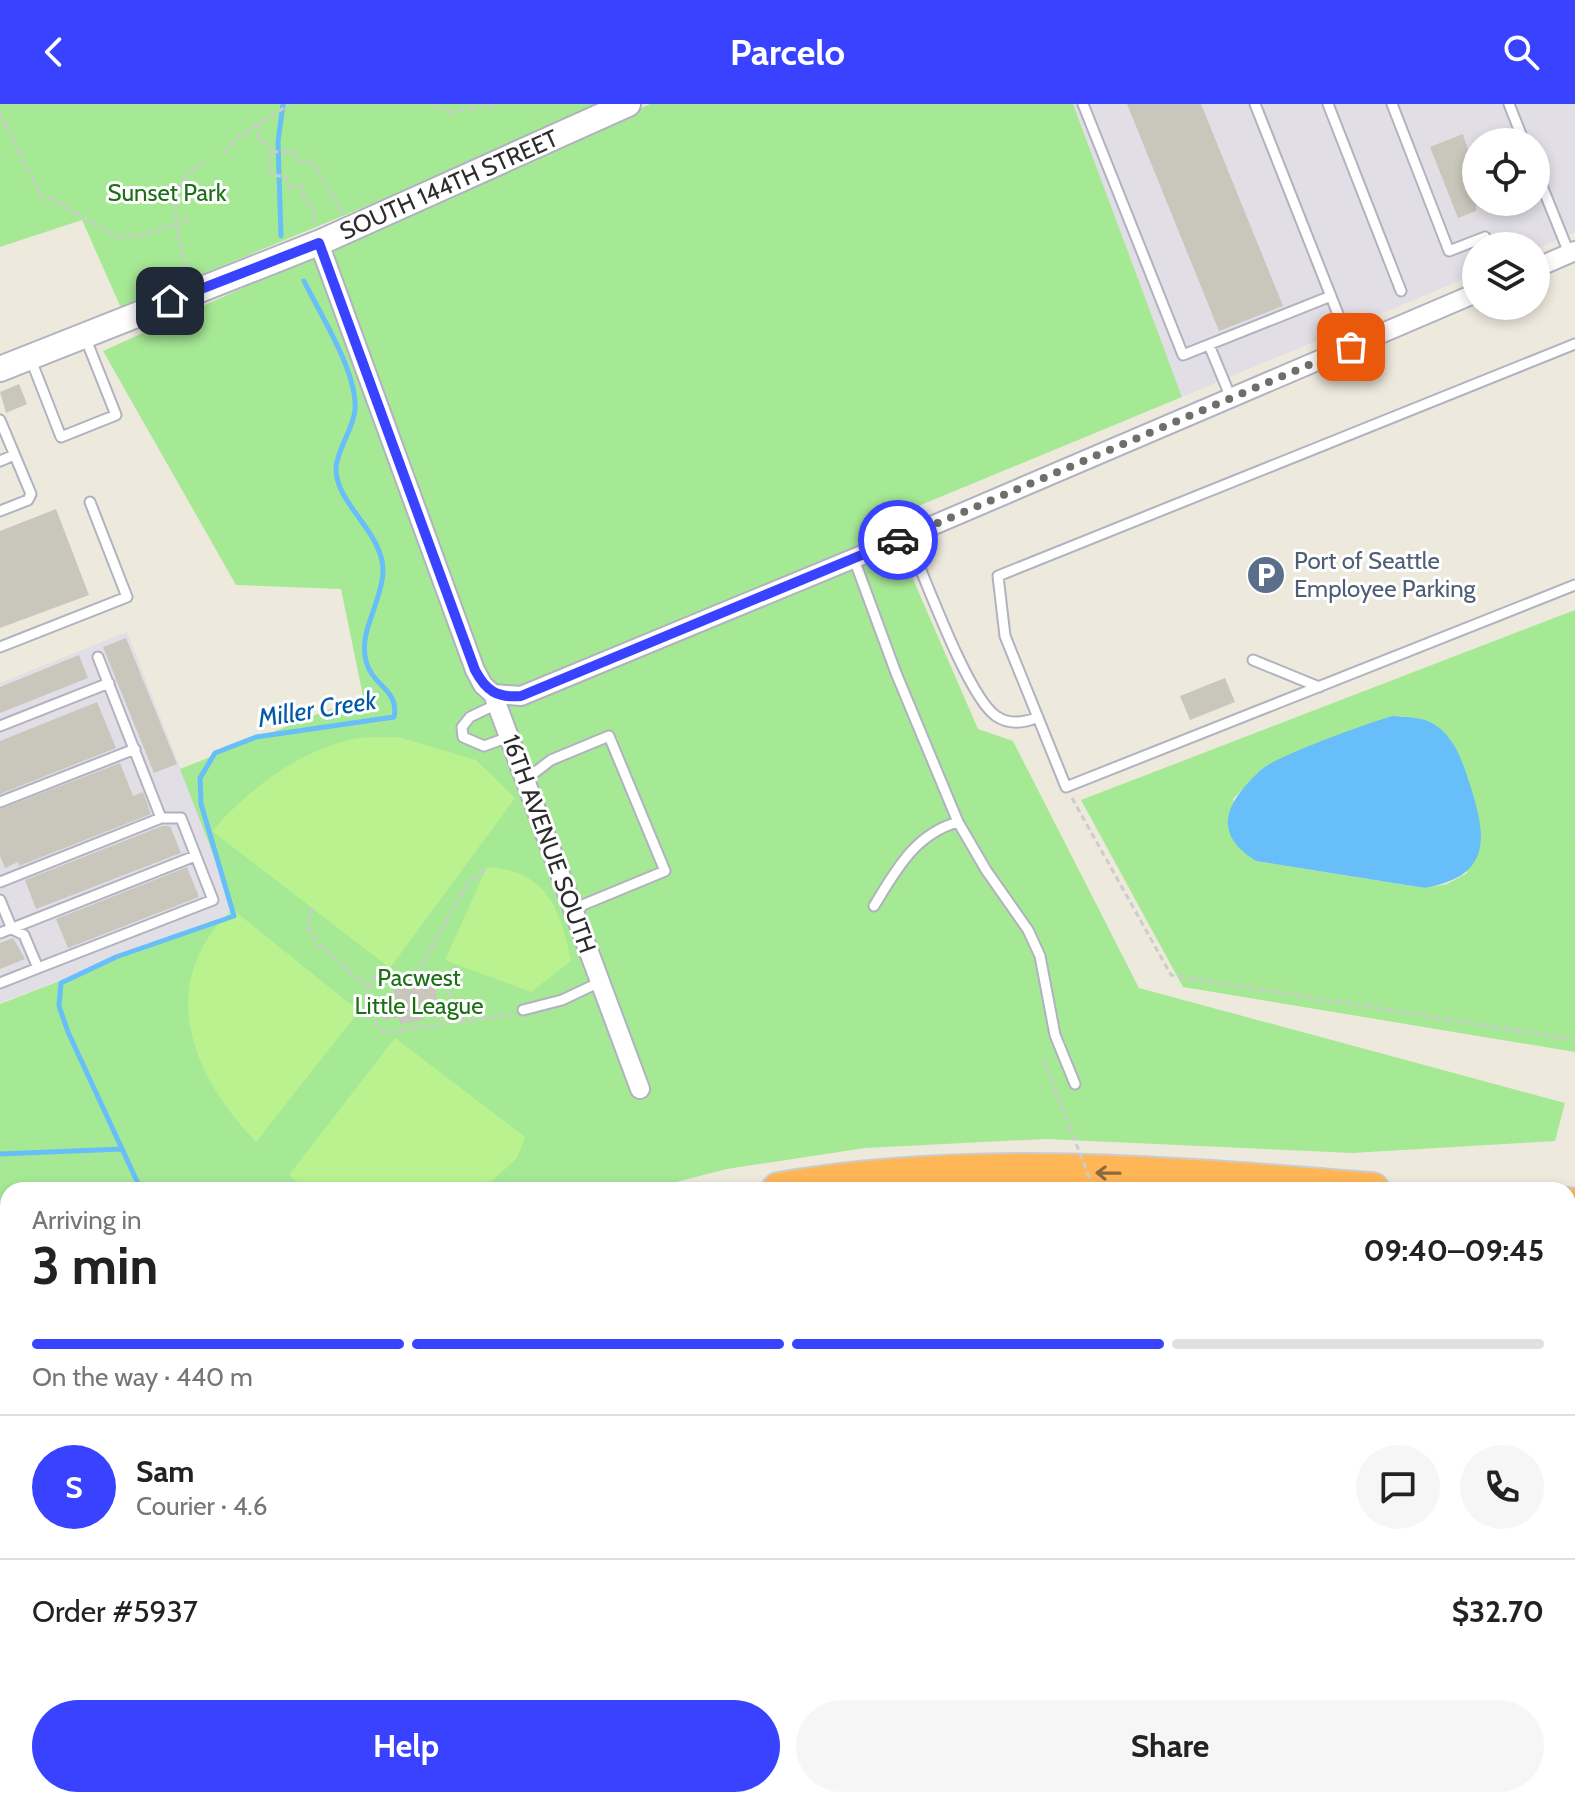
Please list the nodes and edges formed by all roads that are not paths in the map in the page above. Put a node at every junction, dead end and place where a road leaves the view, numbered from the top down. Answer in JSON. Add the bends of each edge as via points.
{"nodes":[{"id":1,"x":628,"y":104,"type":"edge"},
{"id":2,"x":1083,"y":104,"type":"edge"},
{"id":3,"x":1255,"y":104,"type":"edge"},
{"id":4,"x":1328,"y":104,"type":"edge"},
{"id":5,"x":1392,"y":104,"type":"edge"},
{"id":6,"x":1509,"y":104,"type":"edge"},
{"id":7,"x":1518,"y":128,"type":"edge"},
{"id":8,"x":1550,"y":202,"type":"edge"},
{"id":9,"x":320,"y":242,"type":"junction"},
{"id":10,"x":1462,"y":246,"type":"edge"},
{"id":11,"x":1572,"y":252,"type":"edge"},
{"id":12,"x":1550,"y":262,"type":"edge"},
{"id":13,"x":1401,"y":291,"type":"dead end"},
{"id":14,"x":1331,"y":296,"type":"junction"},
{"id":15,"x":1462,"y":299,"type":"edge"},
{"id":16,"x":84,"y":335,"type":"junction"},
{"id":17,"x":1575,"y":344,"type":"edge"},
{"id":18,"x":1209,"y":345,"type":"junction"},
{"id":19,"x":1351,"y":347,"type":"junction"},
{"id":20,"x":30,"y":357,"type":"junction"},
{"id":21,"x":0,"y":369,"type":"edge"},
{"id":22,"x":1231,"y":398,"type":"junction"},
{"id":23,"x":0,"y":420,"type":"edge"},
{"id":24,"x":14,"y":455,"type":"junction"},
{"id":25,"x":0,"y":461,"type":"edge"},
{"id":26,"x":90,"y":502,"type":"dead end"},
{"id":27,"x":0,"y":511,"type":"edge"},
{"id":28,"x":907,"y":537,"type":"junction"},
{"id":29,"x":854,"y":559,"type":"junction"},
{"id":30,"x":1575,"y":585,"type":"edge"},
{"id":31,"x":0,"y":647,"type":"edge"},
{"id":32,"x":98,"y":657,"type":"dead end"},
{"id":33,"x":1253,"y":660,"type":"dead end"},
{"id":34,"x":109,"y":683,"type":"junction"},
{"id":35,"x":1319,"y":687,"type":"junction"},
{"id":36,"x":495,"y":699,"type":"junction"},
{"id":37,"x":1038,"y":717,"type":"junction"},
{"id":38,"x":0,"y":726,"type":"edge"},
{"id":39,"x":509,"y":737,"type":"junction"},
{"id":40,"x":135,"y":749,"type":"junction"},
{"id":41,"x":525,"y":780,"type":"junction"},
{"id":42,"x":0,"y":802,"type":"edge"},
{"id":43,"x":161,"y":818,"type":"junction"},
{"id":44,"x":958,"y":822,"type":"junction"},
{"id":45,"x":195,"y":856,"type":"junction"},
{"id":46,"x":0,"y":882,"type":"edge"},
{"id":47,"x":0,"y":900,"type":"edge"},
{"id":48,"x":874,"y":906,"type":"dead end"},
{"id":49,"x":573,"y":909,"type":"junction"},
{"id":50,"x":12,"y":929,"type":"junction"},
{"id":51,"x":0,"y":933,"type":"edge"},
{"id":52,"x":38,"y":968,"type":"junction"},
{"id":53,"x":600,"y":982,"type":"junction"},
{"id":54,"x":0,"y":983,"type":"edge"},
{"id":55,"x":523,"y":1010,"type":"road end"},
{"id":56,"x":1075,"y":1084,"type":"dead end"},
{"id":57,"x":640,"y":1089,"type":"dead end"},
{"id":58,"x":867,"y":1182,"type":"edge"},
{"id":59,"x":1252,"y":1182,"type":"edge"}],
"edges":[{"from":1,"to":9,"type":"street","name":"SOUTH 144TH STREET"},
{"from":2,"to":18,"type":"lane","via":[[1183,355]]},
{"from":3,"to":14,"type":"lane"},
{"from":4,"to":13,"type":"lane"},
{"from":5,"to":10,"type":"lane","via":[[1449,251]]},
{"from":6,"to":7,"type":"lane"},
{"from":8,"to":11,"type":"lane"},
{"from":9,"to":16,"type":"street","name":"SOUTH 144TH STREET"},
{"from":9,"to":36,"type":"street","name":"16TH AVENUE SOUTH","via":[[475,670]]},
{"from":11,"to":12,"type":"street"},
{"from":14,"to":18,"type":"lane"},
{"from":14,"to":19,"type":"lane"},
{"from":15,"to":19,"type":"street"},
{"from":16,"to":20,"type":"street","name":"SOUTH 144TH STREET"},
{"from":16,"to":20,"type":"lane","via":[[116,415],[61,437]]},
{"from":17,"to":37,"type":"lane","via":[[998,576],[1005,636]]},
{"from":18,"to":22,"type":"lane"},
{"from":19,"to":22,"type":"street"},
{"from":20,"to":21,"type":"street","name":"SOUTH 144TH STREET"},
{"from":22,"to":28,"type":"street"},
{"from":23,"to":24,"type":"lane"},
{"from":24,"to":25,"type":"lane"},
{"from":24,"to":27,"type":"lane","via":[[30,496]]},
{"from":26,"to":31,"type":"lane","via":[[127,597]]},
{"from":28,"to":29,"type":"street"},
{"from":28,"to":37,"type":"lane","via":[[969,677],[993,714],[1006,722]]},
{"from":29,"to":36,"type":"street","via":[[521,696]]},
{"from":29,"to":44,"type":"lane"},
{"from":30,"to":35,"type":"lane"},
{"from":32,"to":34,"type":"lane"},
{"from":33,"to":35,"type":"lane"},
{"from":34,"to":38,"type":"lane"},
{"from":34,"to":40,"type":"lane"},
{"from":35,"to":37,"type":"lane","via":[[1066,787]]},
{"from":36,"to":39,"type":"street","name":"16TH AVENUE SOUTH"},
{"from":36,"to":39,"type":"lane","via":[[470,717],[462,727],[463,737],[484,746]]},
{"from":39,"to":41,"type":"street","name":"16TH AVENUE SOUTH"},
{"from":40,"to":42,"type":"lane"},
{"from":40,"to":43,"type":"lane"},
{"from":41,"to":49,"type":"street","name":"16TH AVENUE SOUTH"},
{"from":41,"to":49,"type":"lane","via":[[551,760],[609,736],[665,871]]},
{"from":43,"to":45,"type":"lane","via":[[181,818]]},
{"from":43,"to":46,"type":"lane"},
{"from":44,"to":48,"type":"lane","via":[[940,827],[916,845]]},
{"from":44,"to":56,"type":"lane","via":[[1040,956],[1055,1035]]},
{"from":45,"to":50,"type":"lane"},
{"from":45,"to":52,"type":"lane","via":[[213,900]]},
{"from":47,"to":50,"type":"lane"},
{"from":49,"to":53,"type":"street","name":"16TH AVENUE SOUTH"},
{"from":50,"to":51,"type":"lane"},
{"from":50,"to":52,"type":"lane","via":[[24,935]]},
{"from":52,"to":54,"type":"lane"},
{"from":53,"to":55,"type":"lane"},
{"from":53,"to":57,"type":"street","name":"16TH AVENUE SOUTH"},
{"from":59,"to":58,"type":"highway","one_way":true,"via":[[989,1171]]}]}
